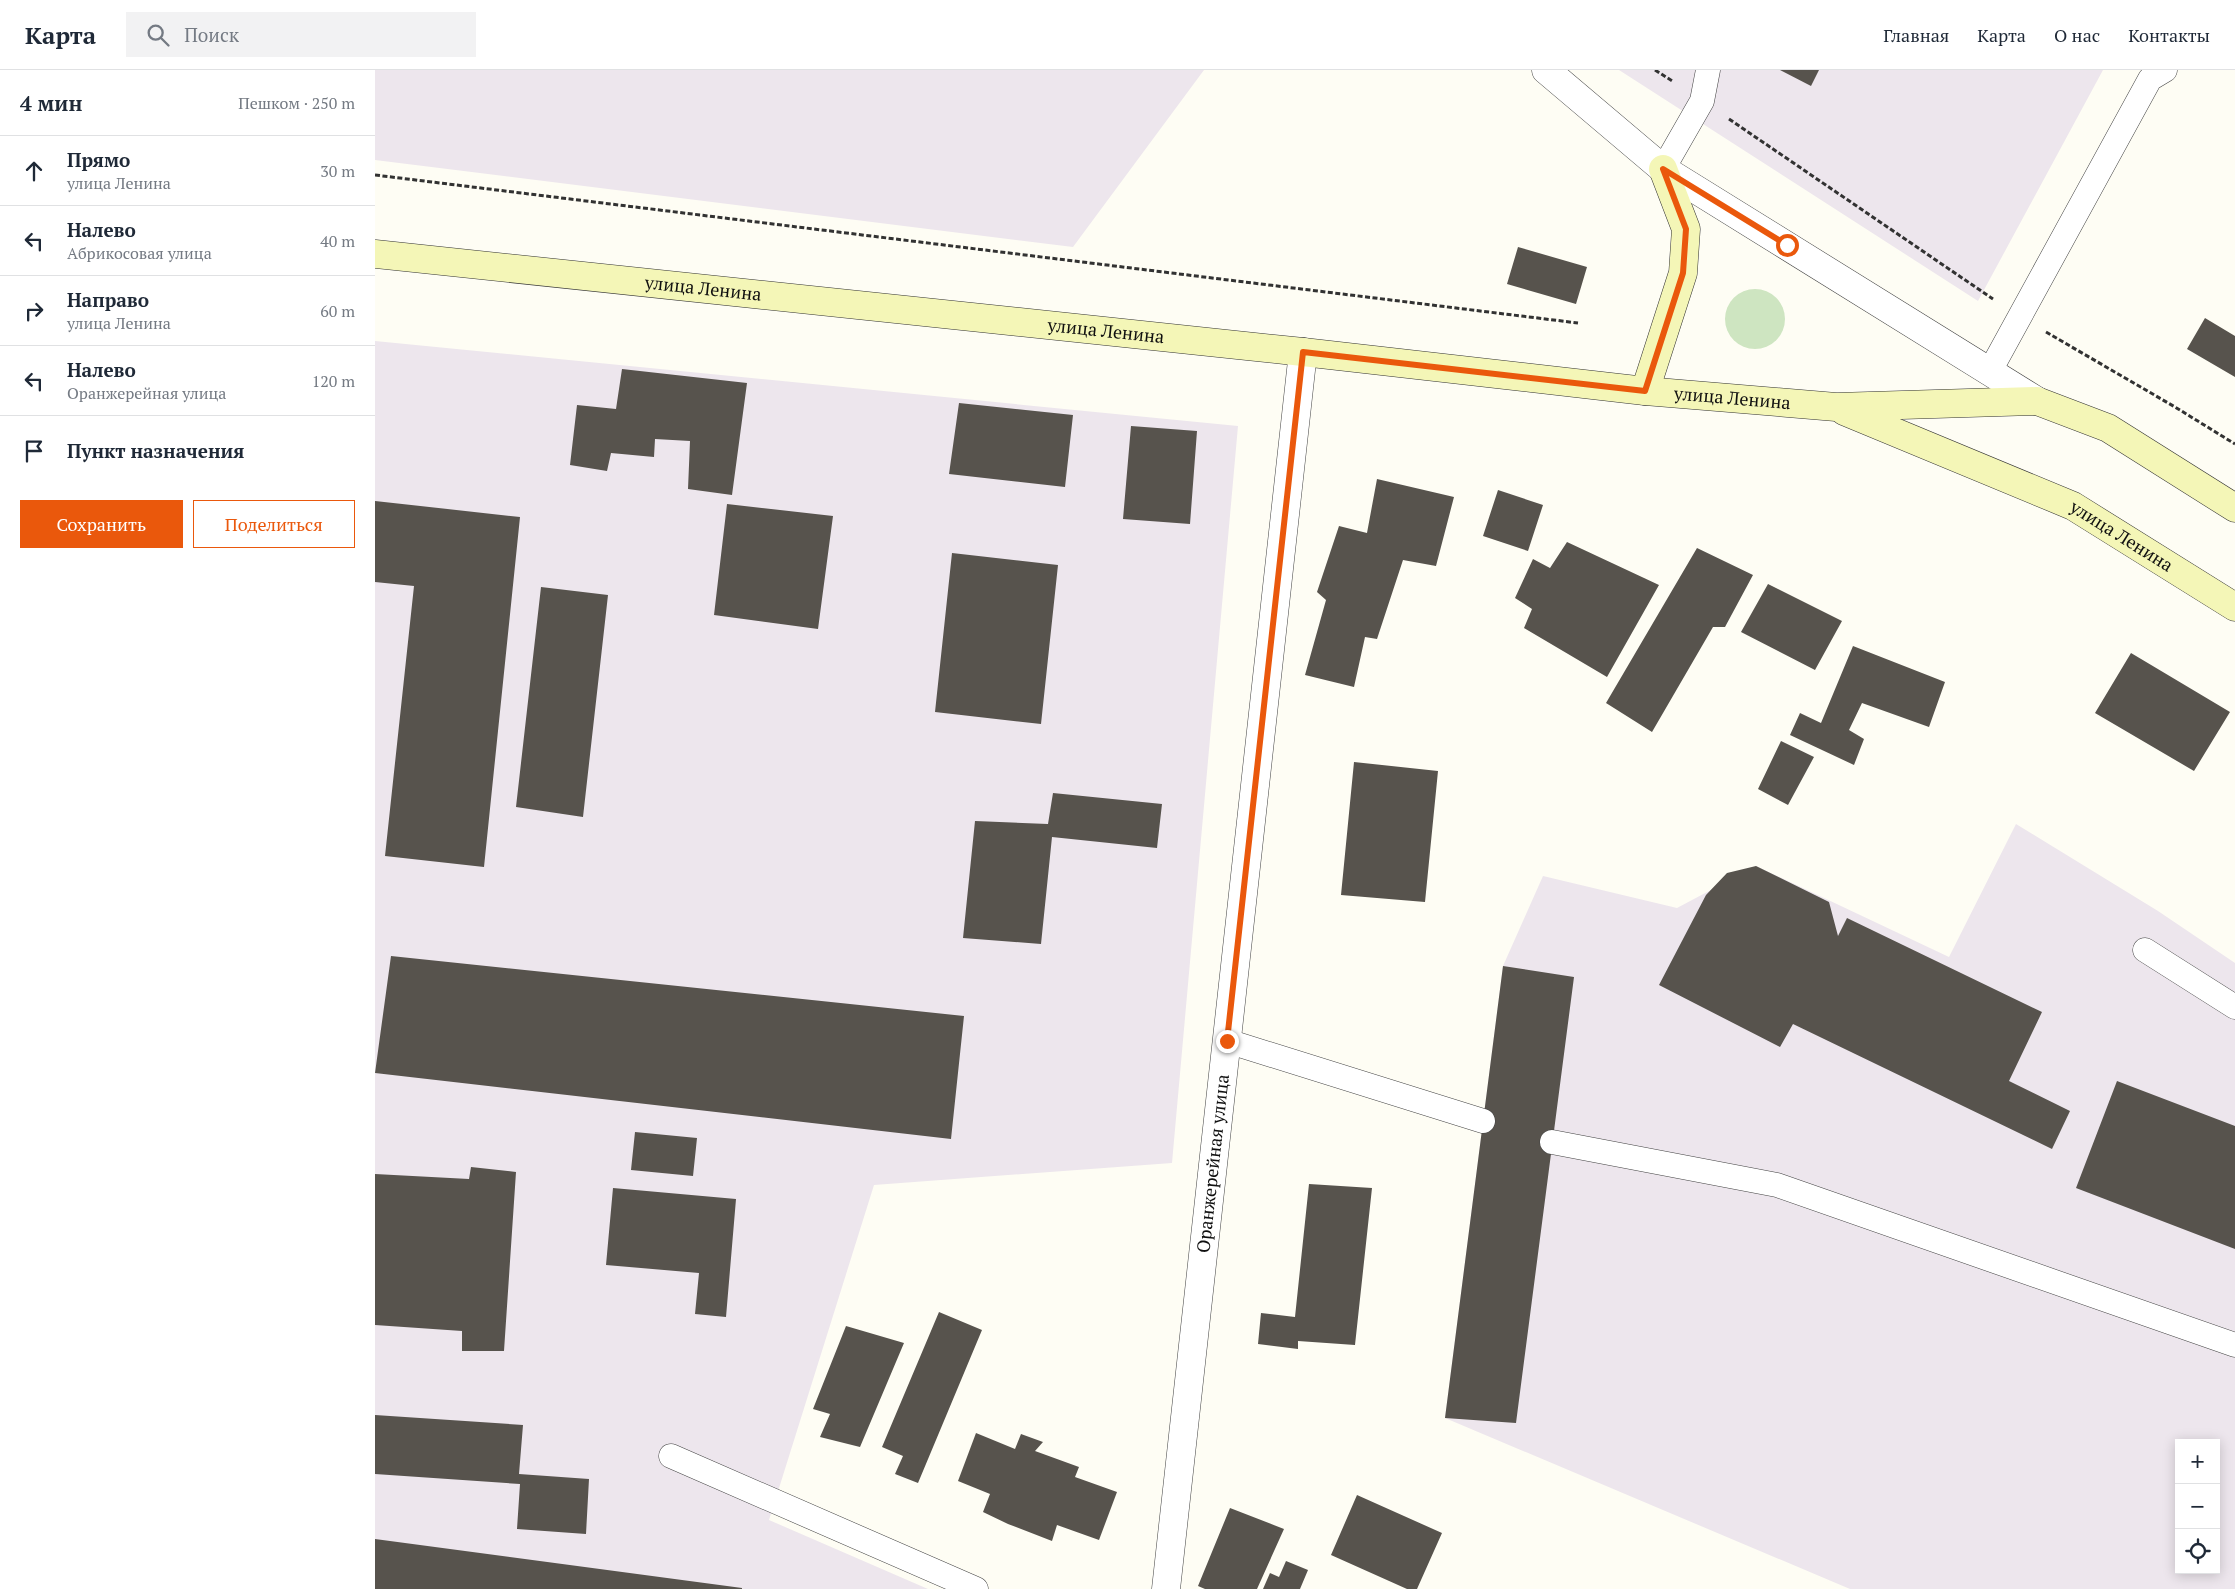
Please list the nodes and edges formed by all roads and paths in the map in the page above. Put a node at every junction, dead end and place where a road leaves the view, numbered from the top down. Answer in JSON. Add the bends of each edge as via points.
{"nodes":[{"id":1,"x":1546,"y":70,"type":"edge"},
{"id":2,"x":1655,"y":70,"type":"edge"},
{"id":3,"x":1709,"y":70,"type":"edge"},
{"id":4,"x":2165,"y":70,"type":"edge"},
{"id":5,"x":1702,"y":102,"type":"junction"},
{"id":6,"x":1663,"y":169,"type":"junction"},
{"id":7,"x":375,"y":175,"type":"edge"},
{"id":8,"x":375,"y":254,"type":"edge"},
{"id":9,"x":2020,"y":317,"type":"junction"},
{"id":10,"x":1578,"y":323,"type":"dead end"},
{"id":11,"x":1303,"y":352,"type":"junction"},
{"id":12,"x":1990,"y":371,"type":"junction"},
{"id":13,"x":1645,"y":391,"type":"junction"},
{"id":14,"x":2037,"y":401,"type":"junction"},
{"id":15,"x":1836,"y":407,"type":"junction"},
{"id":16,"x":2235,"y":444,"type":"edge"},
{"id":17,"x":2235,"y":508,"type":"edge"},
{"id":18,"x":2235,"y":607,"type":"edge"},
{"id":19,"x":2145,"y":950,"type":"dead end"},
{"id":20,"x":2235,"y":1006,"type":"edge"},
{"id":21,"x":1227,"y":1041,"type":"junction"},
{"id":22,"x":1483,"y":1120,"type":"dead end"},
{"id":23,"x":1552,"y":1142,"type":"dead end"},
{"id":24,"x":2235,"y":1345,"type":"edge"},
{"id":25,"x":671,"y":1456,"type":"dead end"},
{"id":26,"x":977,"y":1589,"type":"edge"},
{"id":27,"x":1166,"y":1589,"type":"edge"}],
"edges":[{"from":1,"to":6,"type":"street","name":"улица Ленина"},
{"from":2,"to":5,"type":"path"},
{"from":3,"to":5,"type":"lane"},
{"from":4,"to":9,"type":"lane","via":[[2150,79]]},
{"from":5,"to":6,"type":"lane"},
{"from":5,"to":9,"type":"path"},
{"from":6,"to":12,"type":"street","name":"улица Ленина"},
{"from":6,"to":13,"type":"main road","via":[[1686,229],[1683,273]]},
{"from":7,"to":10,"type":"path"},
{"from":8,"to":11,"type":"main road","name":"улица Ленина"},
{"from":9,"to":12,"type":"lane"},
{"from":9,"to":16,"type":"path"},
{"from":11,"to":13,"type":"main road","name":"улица Ленина"},
{"from":11,"to":21,"type":"street","name":"Оранжерейная улица"},
{"from":12,"to":14,"type":"street","name":"улица Ленина"},
{"from":13,"to":15,"type":"main road","name":"улица Ленина"},
{"from":14,"to":15,"type":"main road","name":"улица Ленина"},
{"from":14,"to":17,"type":"main road","name":"улица Ленина","via":[[2108,428]]},
{"from":15,"to":18,"type":"main road","name":"улица Ленина","via":[[2073,506]]},
{"from":19,"to":20,"type":"lane"},
{"from":21,"to":22,"type":"lane"},
{"from":21,"to":27,"type":"street","name":"Оранжерейная улица"},
{"from":23,"to":24,"type":"lane","via":[[1777,1184]]},
{"from":25,"to":26,"type":"lane"}]}
